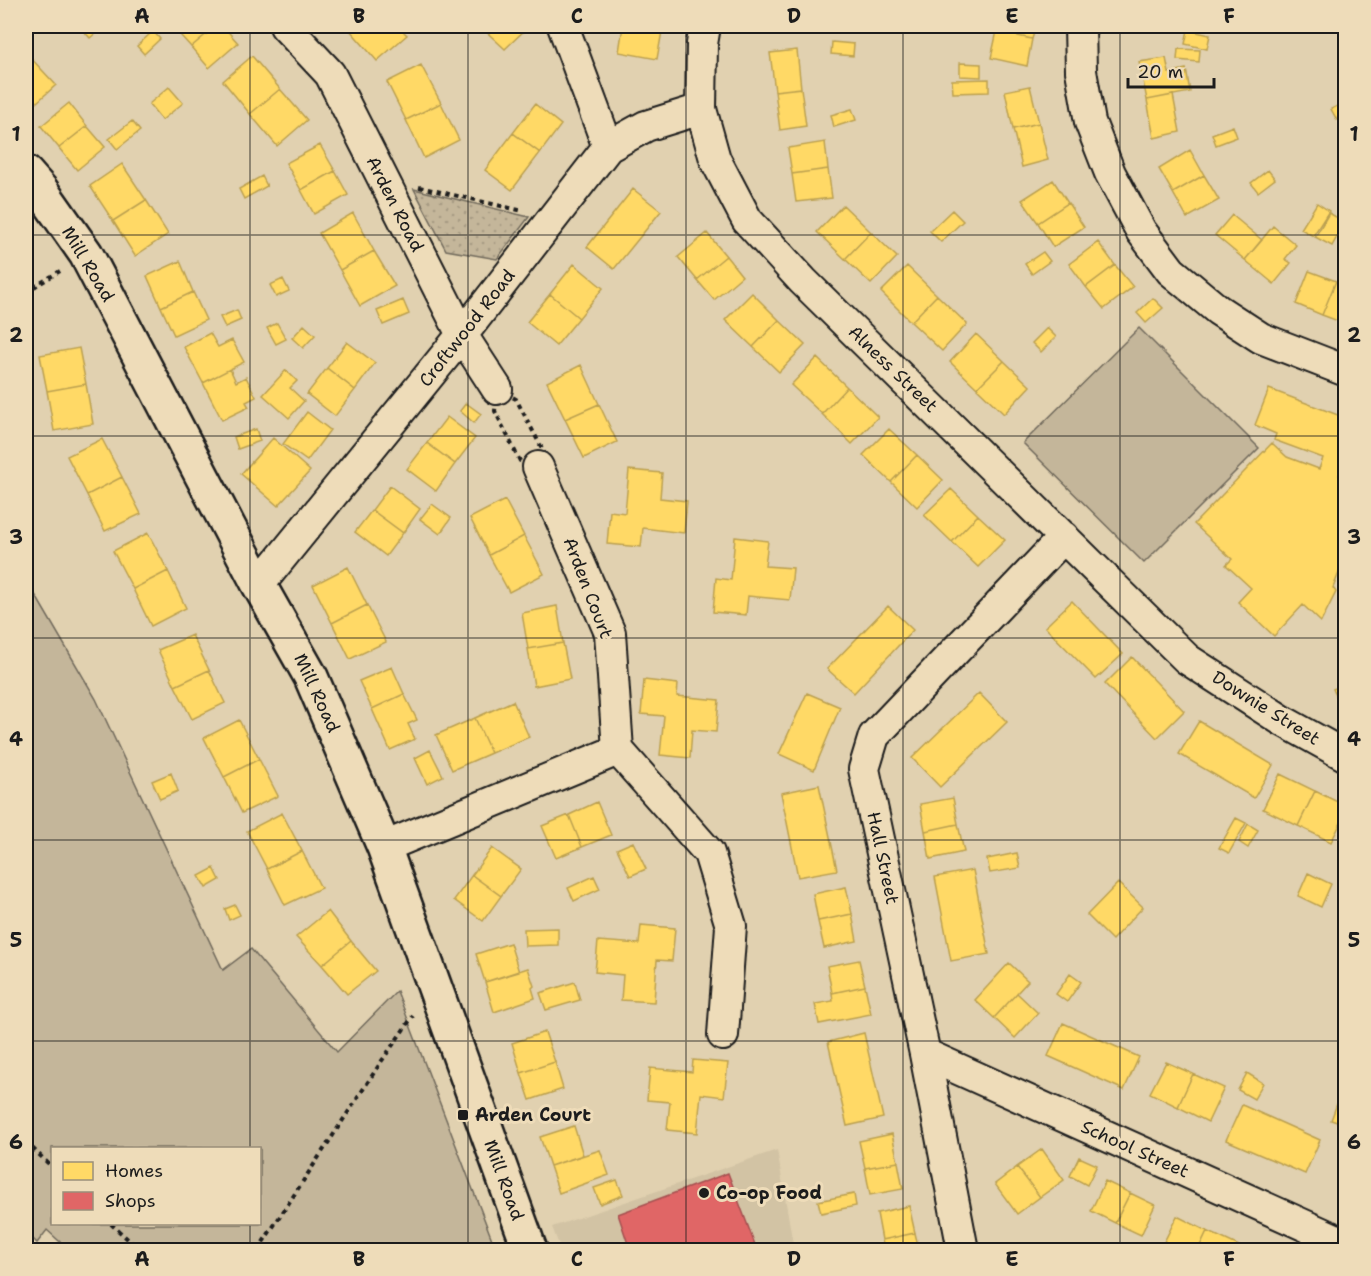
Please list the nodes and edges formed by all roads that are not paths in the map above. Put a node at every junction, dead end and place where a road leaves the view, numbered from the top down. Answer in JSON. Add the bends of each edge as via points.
{"nodes":[{"id":1,"x":285,"y":26,"type":"edge"},
{"id":2,"x":563,"y":26,"type":"edge"},
{"id":3,"x":705,"y":26,"type":"edge"},
{"id":4,"x":1080,"y":26,"type":"edge"},
{"id":5,"x":701,"y":109,"type":"junction"},
{"id":6,"x":608,"y":147,"type":"junction"},
{"id":7,"x":26,"y":173,"type":"edge"},
{"id":8,"x":462,"y":335,"type":"junction"},
{"id":9,"x":1346,"y":371,"type":"edge"},
{"id":10,"x":497,"y":389,"type":"road end"},
{"id":11,"x":538,"y":467,"type":"road end"},
{"id":12,"x":1064,"y":537,"type":"junction"},
{"id":13,"x":259,"y":585,"type":"junction"},
{"id":14,"x":1187,"y":659,"type":"joint"},
{"id":15,"x":618,"y":750,"type":"junction"},
{"id":16,"x":1346,"y":756,"type":"edge"},
{"id":17,"x":384,"y":847,"type":"junction"},
{"id":18,"x":723,"y":1035,"type":"dead end"},
{"id":19,"x":925,"y":1054,"type":"junction"},
{"id":20,"x":1346,"y":1244,"type":"edge"},
{"id":21,"x":530,"y":1251,"type":"edge"},
{"id":22,"x":963,"y":1251,"type":"edge"}],
"edges":[{"from":1,"to":8,"type":"street","name":"Arden Road","via":[[330,74]]},
{"from":2,"to":6,"type":"street"},
{"from":3,"to":5,"type":"street","name":"Alness Street"},
{"from":4,"to":9,"type":"street","via":[[1081,71],[1090,122],[1110,173],[1141,231],[1171,271],[1218,310],[1261,338]]},
{"from":5,"to":6,"type":"street","name":"Croftwood Road","via":[[646,126]]},
{"from":5,"to":12,"type":"street","name":"Alness Street","via":[[715,159],[747,220]]},
{"from":6,"to":8,"type":"street","name":"Croftwood Road"},
{"from":7,"to":13,"type":"main road","name":"Mill Road","via":[[86,254]]},
{"from":8,"to":10,"type":"street","name":"Arden Road"},
{"from":8,"to":13,"type":"street","name":"Croftwood Road"},
{"from":11,"to":15,"type":"street","name":"Arden Court","via":[[610,633]]},
{"from":12,"to":14,"type":"street","name":"Alness Street"},
{"from":12,"to":19,"type":"street","name":"Hall Street","via":[[874,736],[864,770]]},
{"from":13,"to":17,"type":"main road","name":"Mill Road","via":[[311,676]]},
{"from":14,"to":16,"type":"street","name":"Downie Street"},
{"from":15,"to":17,"type":"street"},
{"from":15,"to":18,"type":"street","via":[[709,853],[731,926]]},
{"from":17,"to":21,"type":"main road","name":"Mill Road"},
{"from":19,"to":20,"type":"street","name":"School Street"},
{"from":19,"to":22,"type":"street","name":"Hall Street"}]}
